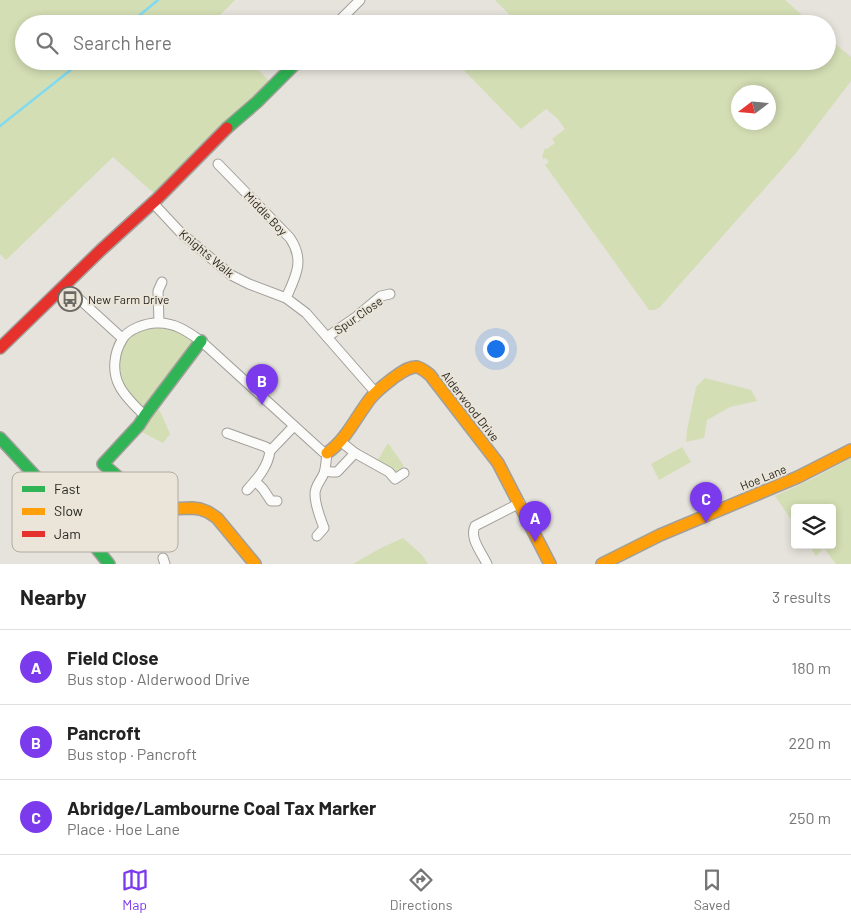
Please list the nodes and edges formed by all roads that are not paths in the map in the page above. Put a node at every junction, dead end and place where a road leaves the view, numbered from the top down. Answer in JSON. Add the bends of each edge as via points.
{"nodes":[{"id":1,"x":360,"y":0,"type":"edge"},
{"id":2,"x":345,"y":15,"type":"edge"},
{"id":3,"x":289,"y":70,"type":"edge"},
{"id":4,"x":218,"y":164,"type":"dead end"},
{"id":5,"x":153,"y":203,"type":"junction"},
{"id":6,"x":162,"y":282,"type":"dead end"},
{"id":7,"x":65,"y":286,"type":"junction"},
{"id":8,"x":390,"y":294,"type":"dead end"},
{"id":9,"x":286,"y":298,"type":"junction"},
{"id":10,"x":159,"y":322,"type":"junction"},
{"id":11,"x":327,"y":337,"type":"junction"},
{"id":12,"x":122,"y":338,"type":"junction"},
{"id":13,"x":201,"y":341,"type":"junction"},
{"id":14,"x":0,"y":348,"type":"edge"},
{"id":15,"x":376,"y":393,"type":"junction"},
{"id":16,"x":144,"y":415,"type":"junction"},
{"id":17,"x":294,"y":426,"type":"junction"},
{"id":18,"x":227,"y":433,"type":"dead end"},
{"id":19,"x":0,"y":438,"type":"edge"},
{"id":20,"x":340,"y":441,"type":"junction"},
{"id":21,"x":851,"y":450,"type":"edge"},
{"id":22,"x":270,"y":451,"type":"junction"},
{"id":23,"x":327,"y":453,"type":"junction"},
{"id":24,"x":355,"y":453,"type":"junction"},
{"id":25,"x":325,"y":471,"type":"junction"},
{"id":26,"x":31,"y":472,"type":"edge"},
{"id":27,"x":112,"y":472,"type":"edge"},
{"id":28,"x":404,"y":473,"type":"dead end"},
{"id":29,"x":255,"y":481,"type":"junction"},
{"id":30,"x":247,"y":490,"type":"dead end"},
{"id":31,"x":277,"y":501,"type":"dead end"},
{"id":32,"x":520,"y":503,"type":"junction"},
{"id":33,"x":178,"y":509,"type":"edge"},
{"id":34,"x":317,"y":536,"type":"dead end"},
{"id":35,"x":99,"y":552,"type":"edge"},
{"id":36,"x":109,"y":564,"type":"edge"},
{"id":37,"x":255,"y":564,"type":"edge"},
{"id":38,"x":487,"y":564,"type":"edge"},
{"id":39,"x":550,"y":564,"type":"edge"},
{"id":40,"x":602,"y":564,"type":"edge"}],
"edges":[{"from":1,"to":2,"type":"street"},
{"from":3,"to":5,"type":"street"},
{"from":4,"to":9,"type":"street","name":"Middle Boy","via":[[295,246],[297,274]]},
{"from":5,"to":7,"type":"street"},
{"from":5,"to":9,"type":"street","name":"Knights Walk","via":[[182,233],[232,275]]},
{"from":6,"to":10,"type":"street","via":[[158,291]]},
{"from":7,"to":12,"type":"street"},
{"from":7,"to":14,"type":"street"},
{"from":8,"to":11,"type":"street","name":"Spur Close","via":[[381,296]]},
{"from":9,"to":11,"type":"street","name":"Knights Walk","via":[[306,313]]},
{"from":10,"to":12,"type":"street","via":[[136,328]]},
{"from":10,"to":13,"type":"street","via":[[180,327]]},
{"from":11,"to":15,"type":"street","name":"Knights Walk"},
{"from":12,"to":16,"type":"street","via":[[114,364],[118,384]]},
{"from":13,"to":16,"type":"street"},
{"from":13,"to":17,"type":"street"},
{"from":15,"to":20,"type":"street","name":"Alderwood Drive"},
{"from":15,"to":32,"type":"street","name":"Alderwood Drive","via":[[404,370],[418,367],[425,370],[498,463]]},
{"from":16,"to":27,"type":"street","via":[[140,425],[103,464]]},
{"from":17,"to":22,"type":"street"},
{"from":17,"to":23,"type":"street"},
{"from":18,"to":22,"type":"street"},
{"from":19,"to":26,"type":"street"},
{"from":20,"to":23,"type":"street","name":"Alderwood Drive"},
{"from":20,"to":24,"type":"street"},
{"from":21,"to":40,"type":"street","name":"Hoe Lane"},
{"from":22,"to":29,"type":"street"},
{"from":23,"to":25,"type":"street"},
{"from":24,"to":25,"type":"street","via":[[337,472]]},
{"from":24,"to":28,"type":"street","via":[[389,472],[395,479]]},
{"from":25,"to":34,"type":"street","via":[[314,494],[324,528]]},
{"from":29,"to":30,"type":"street"},
{"from":29,"to":31,"type":"street","via":[[270,502]]},
{"from":32,"to":38,"type":"street","via":[[475,526],[473,536]]},
{"from":32,"to":39,"type":"street","name":"Alderwood Drive"},
{"from":33,"to":37,"type":"street","via":[[198,508],[217,518]]},
{"from":35,"to":36,"type":"street"}]}
